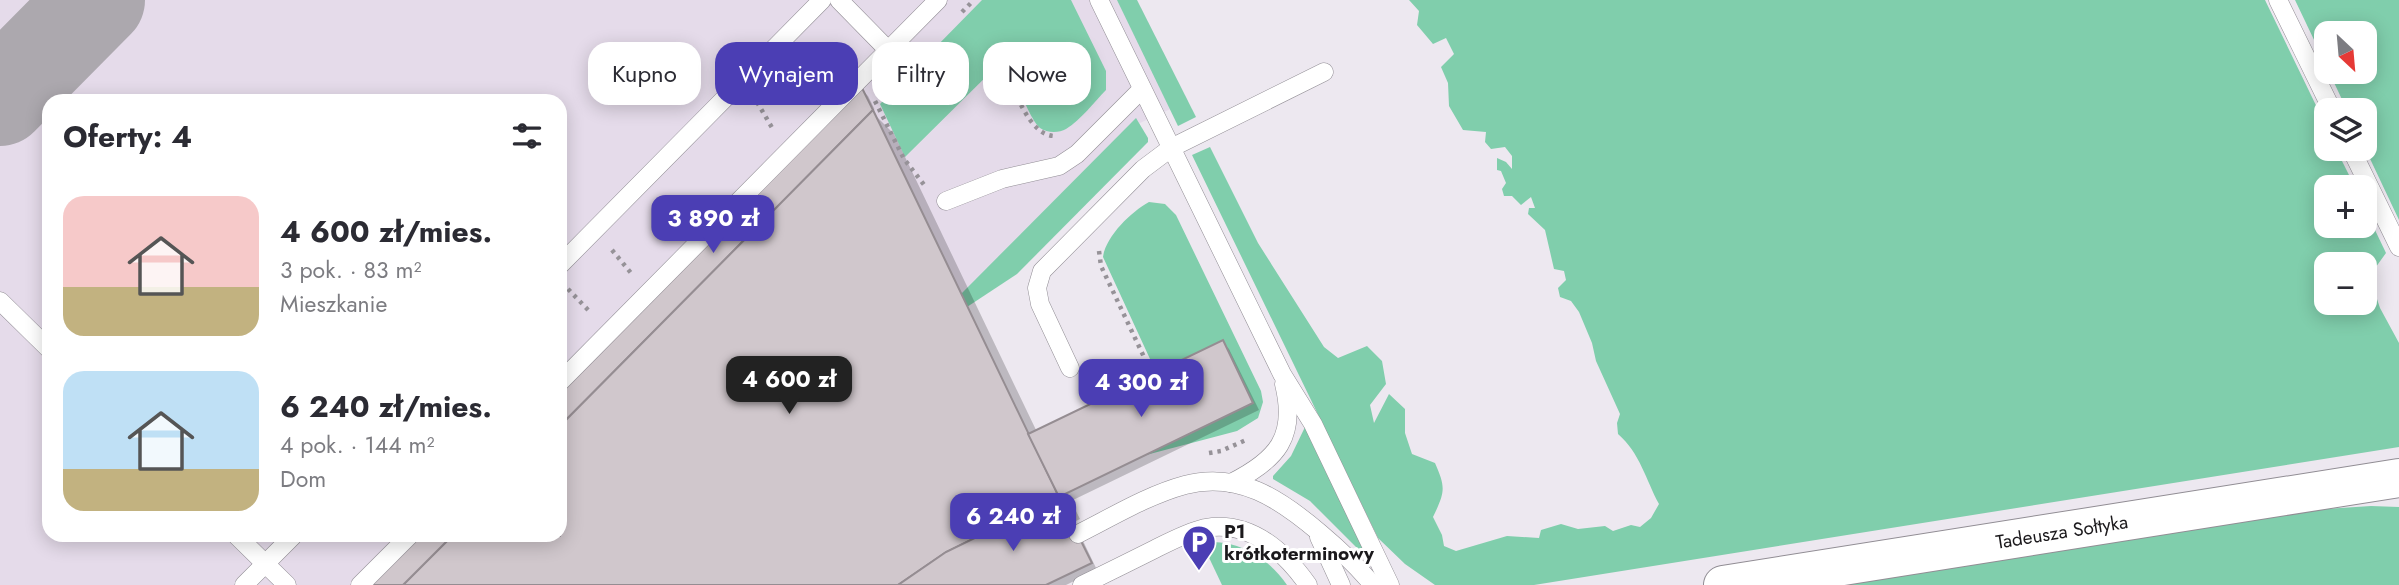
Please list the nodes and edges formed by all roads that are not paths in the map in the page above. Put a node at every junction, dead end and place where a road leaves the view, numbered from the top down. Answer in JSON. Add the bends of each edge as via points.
{"nodes":[{"id":1,"x":822,"y":0,"type":"edge"},
{"id":2,"x":839,"y":0,"type":"edge"},
{"id":3,"x":938,"y":0,"type":"edge"},
{"id":4,"x":1099,"y":0,"type":"edge"},
{"id":5,"x":2278,"y":0,"type":"edge"},
{"id":6,"x":880,"y":42,"type":"edge"},
{"id":7,"x":896,"y":42,"type":"edge"},
{"id":8,"x":872,"y":66,"type":"edge"},
{"id":9,"x":1324,"y":72,"type":"dead end"},
{"id":10,"x":1142,"y":89,"type":"junction"},
{"id":11,"x":2326,"y":98,"type":"edge"},
{"id":12,"x":1171,"y":148,"type":"junction"},
{"id":13,"x":2357,"y":161,"type":"edge"},
{"id":14,"x":946,"y":201,"type":"road end"},
{"id":15,"x":2399,"y":247,"type":"edge"},
{"id":16,"x":567,"y":258,"type":"edge"},
{"id":17,"x":0,"y":301,"type":"edge"},
{"id":18,"x":42,"y":342,"type":"edge"},
{"id":19,"x":1070,"y":368,"type":"dead end"},
{"id":20,"x":1282,"y":374,"type":"junction"},
{"id":21,"x":567,"y":375,"type":"edge"},
{"id":22,"x":2399,"y":478,"type":"edge"},
{"id":23,"x":1231,"y":483,"type":"junction"},
{"id":24,"x":1312,"y":526,"type":"junction"},
{"id":25,"x":1078,"y":534,"type":"dead end"},
{"id":26,"x":243,"y":542,"type":"edge"},
{"id":27,"x":287,"y":542,"type":"edge"},
{"id":28,"x":403,"y":542,"type":"edge"},
{"id":29,"x":265,"y":564,"type":"junction"},
{"id":30,"x":244,"y":585,"type":"edge"},
{"id":31,"x":287,"y":585,"type":"edge"},
{"id":32,"x":360,"y":585,"type":"edge"},
{"id":33,"x":1082,"y":585,"type":"edge"},
{"id":34,"x":1308,"y":585,"type":"edge"},
{"id":35,"x":1340,"y":585,"type":"edge"},
{"id":36,"x":1373,"y":585,"type":"edge"},
{"id":37,"x":1390,"y":585,"type":"edge"},
{"id":38,"x":1723,"y":585,"type":"edge"}],
"edges":[{"from":1,"to":16,"type":"lane"},
{"from":2,"to":6,"type":"lane"},
{"from":3,"to":7,"type":"lane"},
{"from":4,"to":10,"type":"lane"},
{"from":5,"to":11,"type":"lane"},
{"from":8,"to":21,"type":"lane"},
{"from":9,"to":12,"type":"lane"},
{"from":10,"to":12,"type":"lane"},
{"from":10,"to":14,"type":"lane","via":[[1059,166],[1002,179]]},
{"from":12,"to":19,"type":"lane","via":[[1042,271],[1037,288],[1040,304]]},
{"from":12,"to":20,"type":"lane"},
{"from":13,"to":15,"type":"lane"},
{"from":17,"to":18,"type":"lane"},
{"from":20,"to":23,"type":"lane","via":[[1288,419],[1280,444],[1256,471]]},
{"from":20,"to":37,"type":"lane","via":[[1313,424]]},
{"from":22,"to":38,"type":"street","name":"Tadeusza Sołtyka"},
{"from":23,"to":24,"type":"lane","via":[[1282,502]]},
{"from":23,"to":25,"type":"lane","via":[[1185,485]]},
{"from":24,"to":35,"type":"lane"},
{"from":24,"to":36,"type":"lane"},
{"from":26,"to":29,"type":"lane"},
{"from":27,"to":29,"type":"lane"},
{"from":28,"to":32,"type":"lane"},
{"from":29,"to":30,"type":"lane"},
{"from":29,"to":31,"type":"lane"},
{"from":33,"to":34,"type":"lane","via":[[1184,535],[1222,526],[1259,536],[1285,556]]}]}
